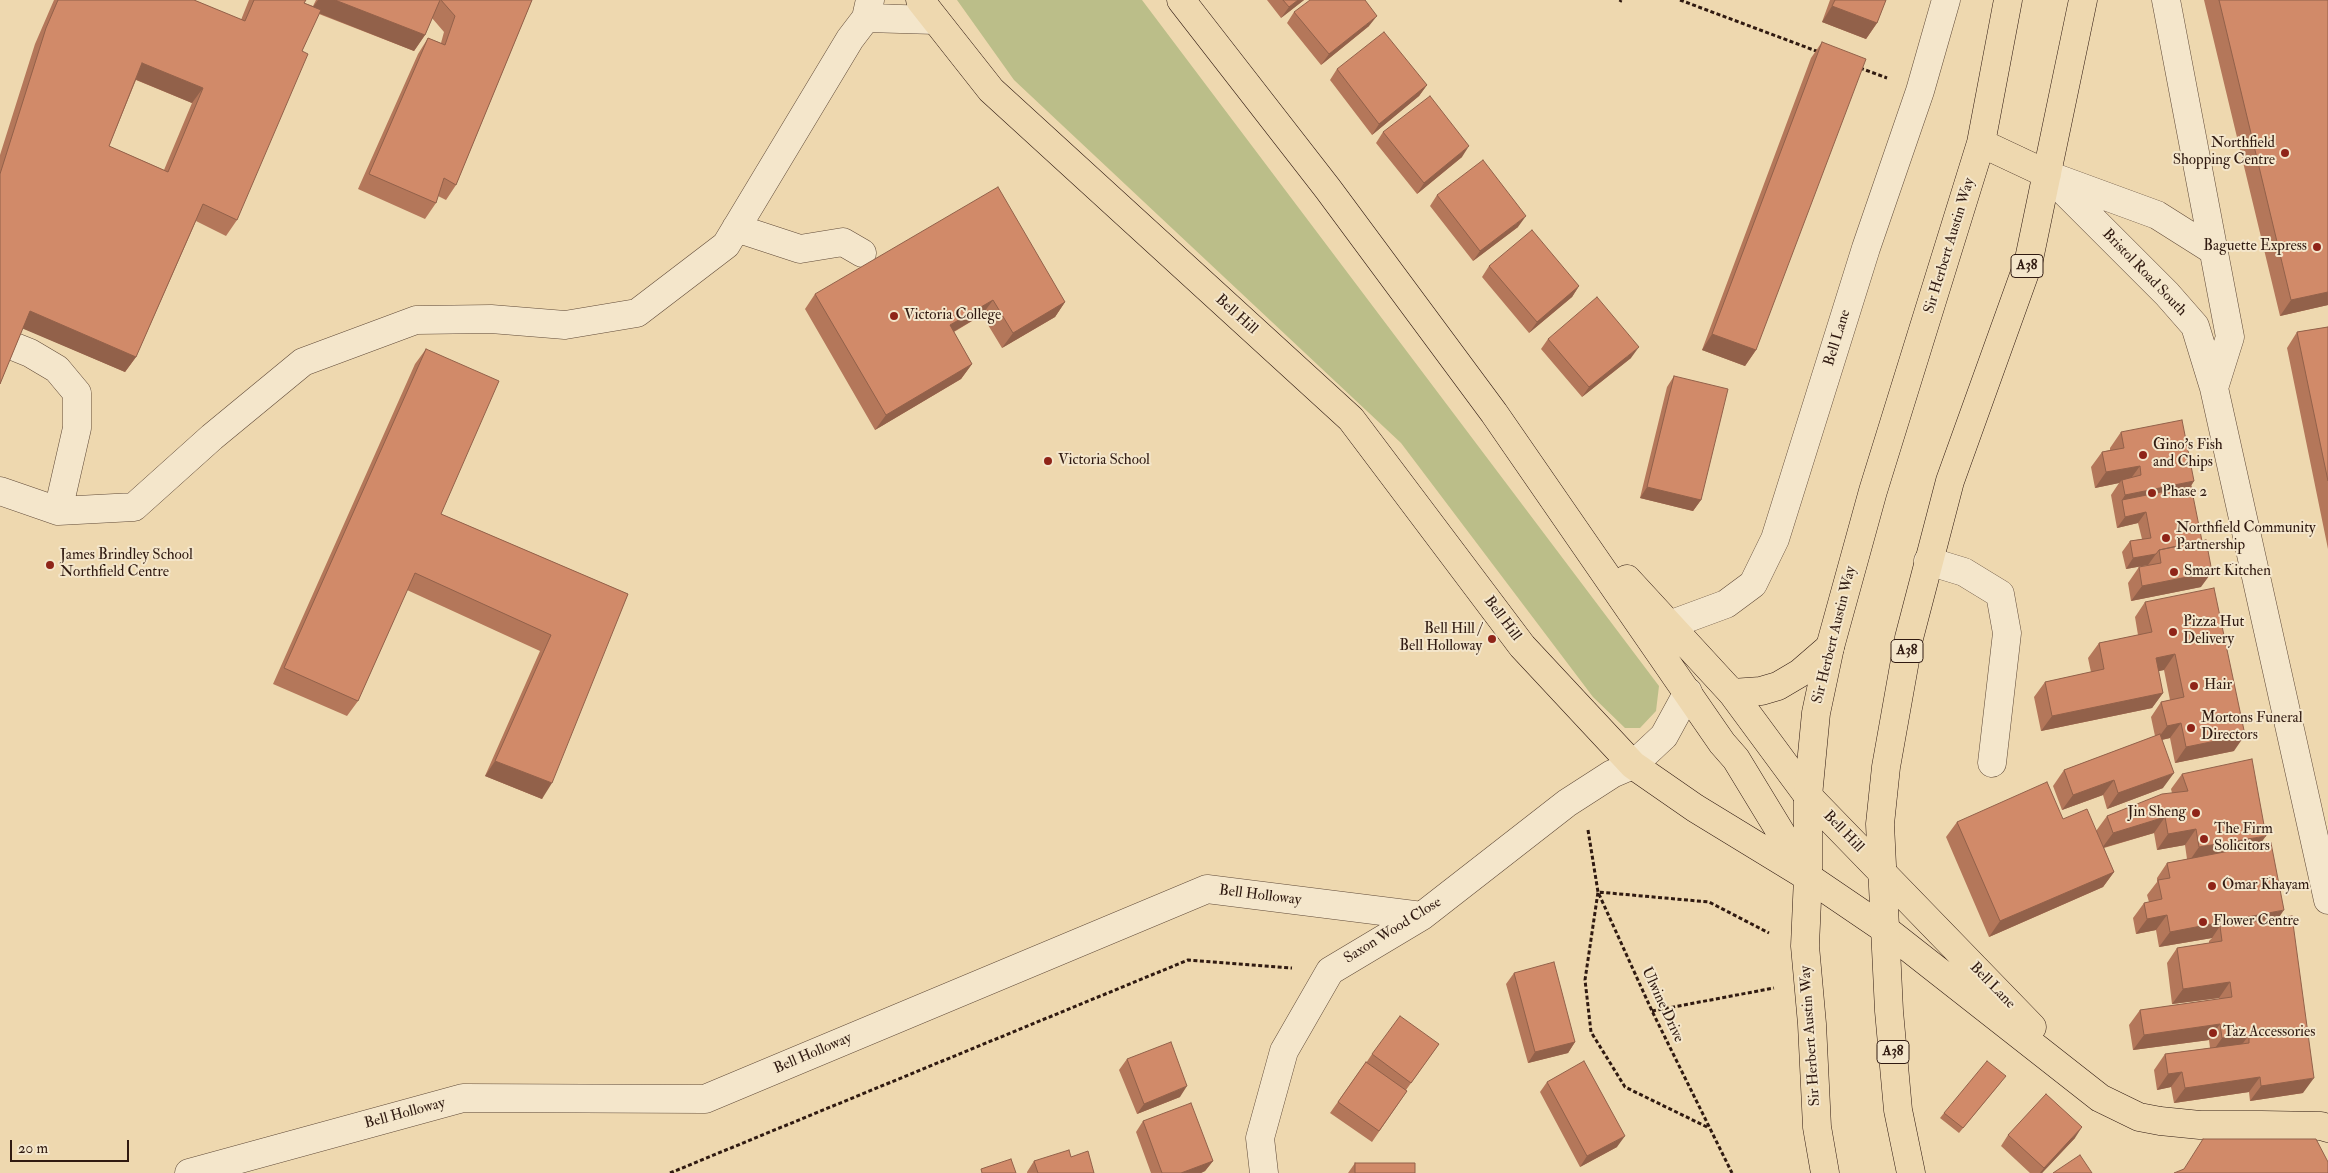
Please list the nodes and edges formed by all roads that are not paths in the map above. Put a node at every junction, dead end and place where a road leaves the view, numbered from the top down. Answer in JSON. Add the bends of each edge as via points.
{"nodes":[{"id":1,"x":1181,"y":0,"type":"edge"},
{"id":2,"x":1946,"y":0,"type":"edge"},
{"id":3,"x":2008,"y":0,"type":"edge"},
{"id":4,"x":2083,"y":0,"type":"edge"},
{"id":5,"x":2166,"y":0,"type":"edge"},
{"id":6,"x":868,"y":9,"type":"edge"},
{"id":7,"x":928,"y":10,"type":"edge"},
{"id":8,"x":1981,"y":143,"type":"junction"},
{"id":9,"x":2047,"y":174,"type":"junction"},
{"id":10,"x":736,"y":228,"type":"junction"},
{"id":11,"x":2214,"y":251,"type":"junction"},
{"id":12,"x":862,"y":253,"type":"dead end"},
{"id":13,"x":0,"y":341,"type":"edge"},
{"id":14,"x":2214,"y":388,"type":"junction"},
{"id":15,"x":0,"y":491,"type":"edge"},
{"id":16,"x":1559,"y":506,"type":"junction"},
{"id":17,"x":58,"y":511,"type":"junction"},
{"id":18,"x":1928,"y":561,"type":"junction"},
{"id":19,"x":1669,"y":624,"type":"junction"},
{"id":20,"x":1830,"y":647,"type":"junction"},
{"id":21,"x":1688,"y":692,"type":"junction"},
{"id":22,"x":1732,"y":693,"type":"junction"},
{"id":23,"x":1992,"y":763,"type":"dead end"},
{"id":24,"x":1633,"y":765,"type":"junction"},
{"id":25,"x":1808,"y":796,"type":"junction"},
{"id":26,"x":1883,"y":875,"type":"junction"},
{"id":27,"x":1808,"y":877,"type":"junction"},
{"id":28,"x":2328,"y":900,"type":"edge"},
{"id":29,"x":1422,"y":916,"type":"junction"},
{"id":30,"x":1886,"y":930,"type":"junction"},
{"id":31,"x":2100,"y":1098,"type":"junction"},
{"id":32,"x":2328,"y":1128,"type":"edge"},
{"id":33,"x":189,"y":1173,"type":"edge"},
{"id":34,"x":1264,"y":1173,"type":"edge"},
{"id":35,"x":1825,"y":1173,"type":"edge"},
{"id":36,"x":1911,"y":1173,"type":"edge"}],
"edges":[{"from":1,"to":16,"type":"main road","name":"Bell Hill","via":[[1340,205]]},
{"from":2,"to":19,"type":"street","name":"Bell Lane","via":[[1920,91],[1866,248],[1775,539],[1752,584],[1726,604]]},
{"from":3,"to":8,"type":"main road"},
{"from":4,"to":9,"type":"main road","number":"A38"},
{"from":5,"to":11,"type":"street","name":"Bristol Road South"},
{"from":6,"to":7,"type":"street"},
{"from":6,"to":10,"type":"street"},
{"from":7,"to":24,"type":"main road","name":"Bell Hill","via":[[991,90],[1351,420],[1522,646]]},
{"from":8,"to":9,"type":"main road"},
{"from":8,"to":20,"type":"main road","name":"Sir Herbert Austin Way","via":[[1873,491]]},
{"from":9,"to":11,"type":"street","via":[[2157,215]]},
{"from":9,"to":14,"type":"street","name":"Bristol Road South","via":[[2195,326]]},
{"from":9,"to":18,"type":"main road","number":"A38","via":[[2028,264],[1950,481]]},
{"from":10,"to":12,"type":"street","via":[[800,249],[843,242]]},
{"from":10,"to":17,"type":"street","via":[[726,244],[637,314],[565,325],[490,319],[416,320],[303,362],[134,507]]},
{"from":11,"to":14,"type":"street","name":"Bristol Road South","via":[[2230,337]]},
{"from":13,"to":17,"type":"street","via":[[57,369],[78,393],[77,428]]},
{"from":14,"to":28,"type":"street","name":"Bristol Road South"},
{"from":15,"to":17,"type":"street"},
{"from":16,"to":19,"type":"main road","name":"Bell Hill"},
{"from":16,"to":21,"type":"main road","name":"Bell Hill"},
{"from":18,"to":23,"type":"street","via":[[1964,572],[2000,594],[2007,633]]},
{"from":18,"to":26,"type":"main road","number":"A38","via":[[1909,638],[1886,767],[1880,824]]},
{"from":19,"to":22,"type":"main road","name":"Bell Hill"},
{"from":20,"to":22,"type":"main road","via":[[1800,673],[1778,686],[1761,692]]},
{"from":20,"to":25,"type":"main road","name":"Sir Herbert Austin Way","via":[[1816,713]]},
{"from":21,"to":24,"type":"street","name":"Saxon Wood Close","via":[[1664,736]]},
{"from":21,"to":27,"type":"main road","name":"Bell Hill","via":[[1736,759]]},
{"from":22,"to":25,"type":"main road","name":"Bell Hill"},
{"from":24,"to":27,"type":"main road","name":"Bell Hill","via":[[1695,808]]},
{"from":24,"to":29,"type":"street","name":"Saxon Wood Close","via":[[1612,774],[1567,804]]},
{"from":25,"to":26,"type":"main road","name":"Bell Hill"},
{"from":25,"to":27,"type":"main road","name":"Sir Herbert Austin Way"},
{"from":26,"to":30,"type":"main road","number":"A38"},
{"from":26,"to":31,"type":"main road","name":"Bell Lane"},
{"from":27,"to":30,"type":"main road","name":"Bell Lane"},
{"from":27,"to":35,"type":"main road","name":"Sir Herbert Austin Way","via":[[1805,946],[1817,1127]]},
{"from":29,"to":33,"type":"street","name":"Bell Holloway","via":[[1207,889],[705,1100],[463,1098]]},
{"from":29,"to":34,"type":"street","name":"Saxon Wood Close","via":[[1330,971],[1284,1051],[1260,1138]]},
{"from":30,"to":31,"type":"main road","name":"Bell Lane"},
{"from":30,"to":36,"type":"main road","number":"A38","via":[[1898,1110]]},
{"from":31,"to":32,"type":"main road","name":"Bell Lane","via":[[2139,1117],[2160,1121]]}]}
